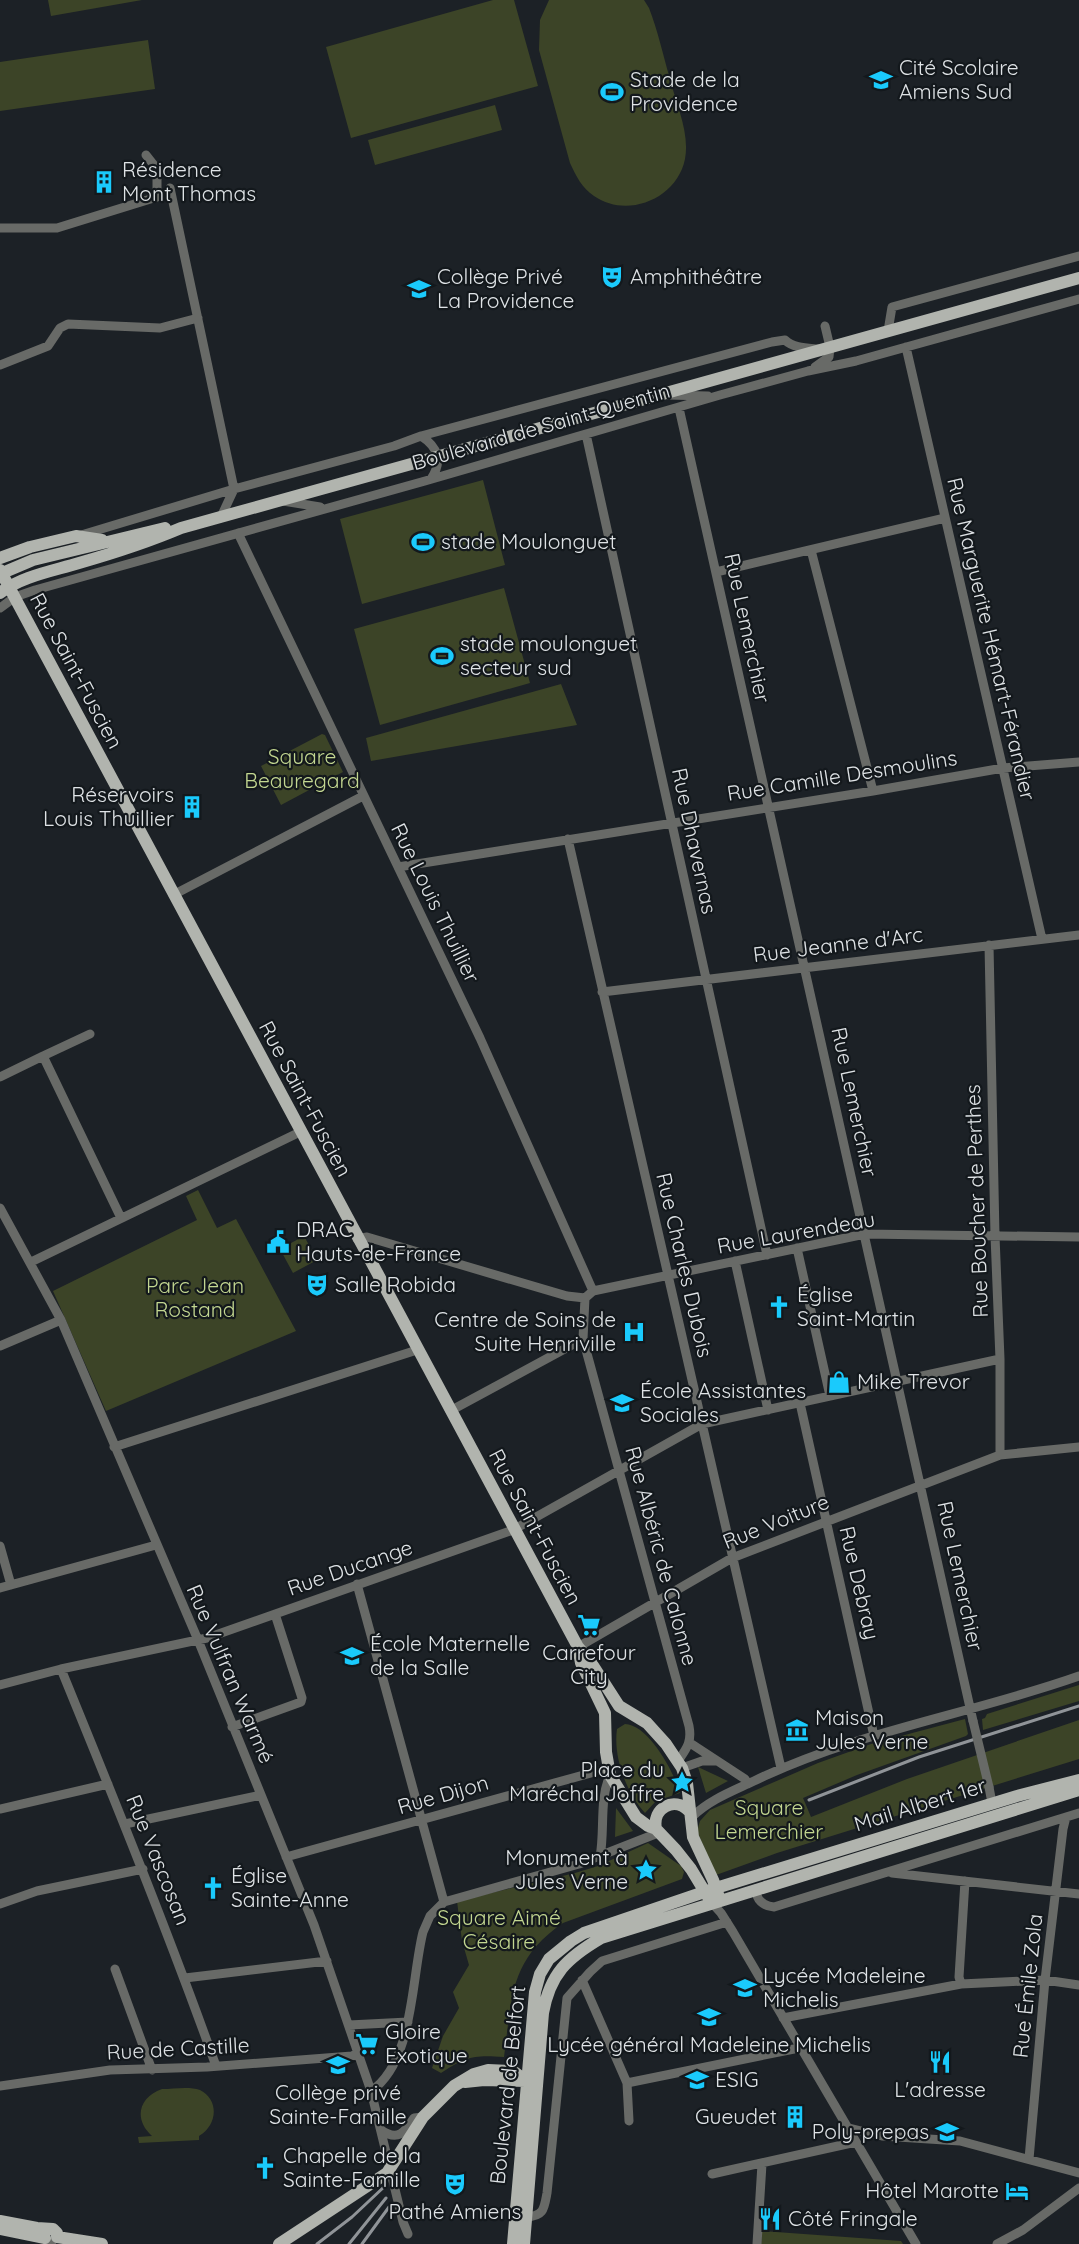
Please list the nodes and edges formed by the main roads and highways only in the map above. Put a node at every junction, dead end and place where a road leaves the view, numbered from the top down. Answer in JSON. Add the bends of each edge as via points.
{"nodes":[{"id":1,"x":1079,"y":278,"type":"edge"},
{"id":2,"x":181,"y":528,"type":"junction"},
{"id":3,"x":112,"y":541,"type":"junction"},
{"id":4,"x":0,"y":558,"type":"edge"},
{"id":5,"x":0,"y":573,"type":"edge"},
{"id":6,"x":8,"y":592,"type":"edge"},
{"id":7,"x":578,"y":1647,"type":"junction"},
{"id":8,"x":628,"y":1713,"type":"junction"},
{"id":9,"x":607,"y":1723,"type":"junction"},
{"id":10,"x":1079,"y":1780,"type":"edge"},
{"id":11,"x":1079,"y":1790,"type":"edge"},
{"id":12,"x":691,"y":1819,"type":"junction"},
{"id":13,"x":660,"y":1834,"type":"junction"},
{"id":14,"x":717,"y":1903,"type":"junction"},
{"id":15,"x":532,"y":2082,"type":"junction"},
{"id":16,"x":0,"y":2221,"type":"edge"},
{"id":17,"x":0,"y":2229,"type":"edge"},
{"id":18,"x":50,"y":2238,"type":"edge"},
{"id":19,"x":102,"y":2244,"type":"edge"},
{"id":20,"x":279,"y":2244,"type":"edge"},
{"id":21,"x":513,"y":2244,"type":"edge"},
{"id":22,"x":524,"y":2244,"type":"edge"}],
"edges":[{"from":1,"to":2,"type":"main road","name":"Boulevard de Saint-Quentin"},
{"from":2,"to":3,"type":"main road","name":"Boulevard de Saint-Quentin","via":[[164,528]]},
{"from":2,"to":6,"type":"main road","name":"Boulevard de Saint-Quentin","via":[[133,547],[32,577]]},
{"from":3,"to":4,"type":"main road","via":[[76,536]]},
{"from":3,"to":5,"type":"main road","name":"Boulevard de Saint-Quentin","via":[[33,560]]},
{"from":3,"to":6,"type":"main road","via":[[102,548],[17,575]]},
{"from":5,"to":6,"type":"main road","name":"Rue Saint-Fuscien"},
{"from":6,"to":7,"type":"main road","name":"Rue Saint-Fuscien"},
{"from":7,"to":8,"type":"main road","name":"Rue Saint-Fuscien"},
{"from":7,"to":9,"type":"main road","name":"Rue Saint-Fuscien"},
{"from":8,"to":9,"type":"main road"},
{"from":8,"to":12,"type":"main road","via":[[647,1723],[680,1765],[687,1783]]},
{"from":9,"to":13,"type":"main road","via":[[610,1771],[636,1816]]},
{"from":10,"to":14,"type":"main road","name":"Mail Albert 1er","via":[[992,1803]]},
{"from":11,"to":14,"type":"main road","name":"Mail Albert 1er"},
{"from":12,"to":13,"type":"main road","via":[[683,1839],[675,1841]]},
{"from":12,"to":13,"type":"main road","via":[[679,1804],[668,1805],[656,1817]]},
{"from":12,"to":14,"type":"main road"},
{"from":13,"to":14,"type":"main road"},
{"from":14,"to":15,"type":"main road","name":"Boulevard de Belfort","via":[[584,1933],[549,1959],[534,1992]]},
{"from":15,"to":20,"type":"main road","via":[[484,2080],[458,2084],[423,2117],[380,2179]]},
{"from":15,"to":21,"type":"main road","name":"Boulevard de Belfort"},
{"from":15,"to":22,"type":"main road","name":"Boulevard de Belfort","via":[[531,2217]]},
{"from":16,"to":18,"type":"main road"},
{"from":17,"to":18,"type":"main road"},
{"from":18,"to":19,"type":"main road","via":[[63,2236]]}]}
